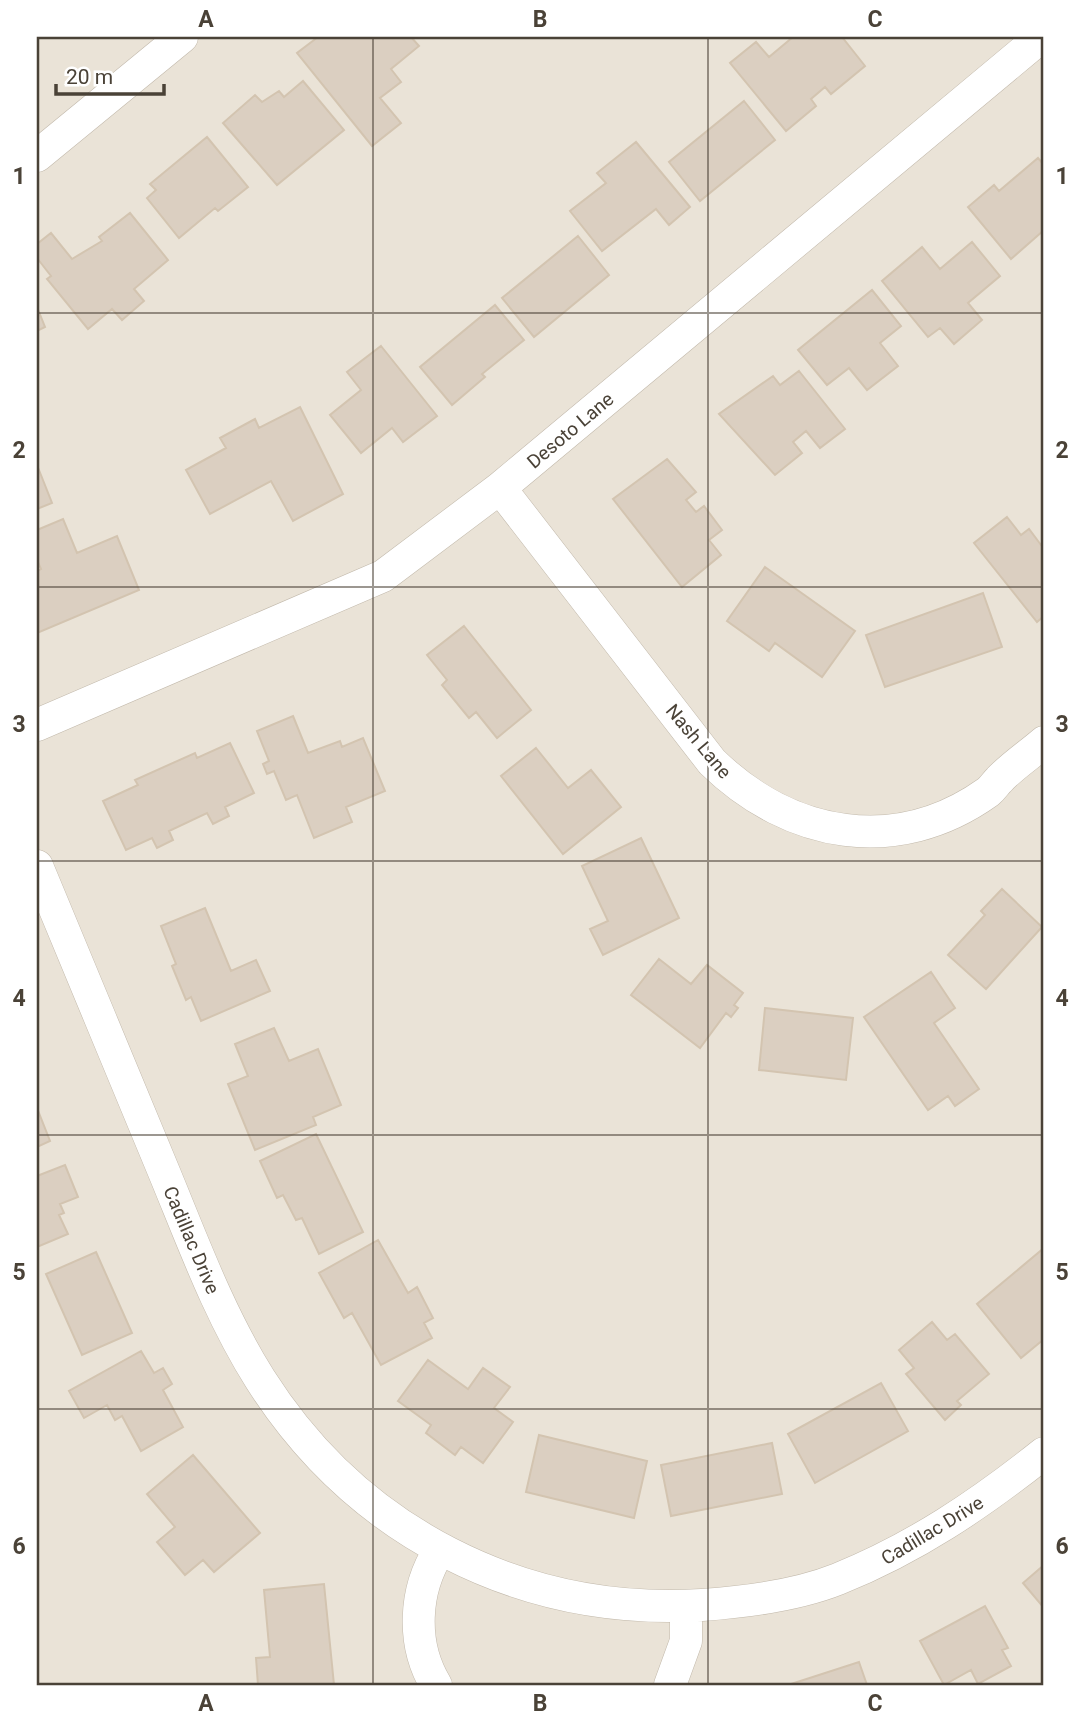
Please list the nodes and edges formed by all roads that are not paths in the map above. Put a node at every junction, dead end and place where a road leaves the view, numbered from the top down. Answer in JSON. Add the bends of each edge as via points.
{"nodes":[{"id":1,"x":182,"y":37,"type":"edge"},
{"id":2,"x":1041,"y":37,"type":"edge"},
{"id":3,"x":37,"y":156,"type":"edge"},
{"id":4,"x":500,"y":488,"type":"junction"},
{"id":5,"x":37,"y":725,"type":"edge"},
{"id":6,"x":1044,"y":742,"type":"edge"},
{"id":7,"x":37,"y":866,"type":"edge"},
{"id":8,"x":1044,"y":1452,"type":"edge"},
{"id":9,"x":439,"y":1551,"type":"junction"},
{"id":10,"x":686,"y":1607,"type":"junction"},
{"id":11,"x":436,"y":1685,"type":"edge"},
{"id":12,"x":670,"y":1685,"type":"edge"}],
"edges":[{"from":1,"to":3,"type":"street"},
{"from":2,"to":4,"type":"street","name":"Desoto Lane"},
{"from":4,"to":5,"type":"street","name":"Desoto Lane","via":[[383,576]]},
{"from":4,"to":6,"type":"street","name":"Nash Lane","via":[[712,762],[774,810],[844,831],[918,825],[951,814],[986,794]]},
{"from":7,"to":9,"type":"street","name":"Cadillac Drive","via":[[208,1279],[241,1347],[290,1420],[333,1469]]},
{"from":8,"to":10,"type":"street","name":"Cadillac Drive","via":[[982,1502],[883,1561],[787,1594]]},
{"from":9,"to":10,"type":"street","name":"Cadillac Drive","via":[[502,1578],[584,1600]]},
{"from":9,"to":11,"type":"street","via":[[424,1580],[419,1614],[421,1647]]},
{"from":10,"to":12,"type":"street","via":[[686,1641]]}]}
